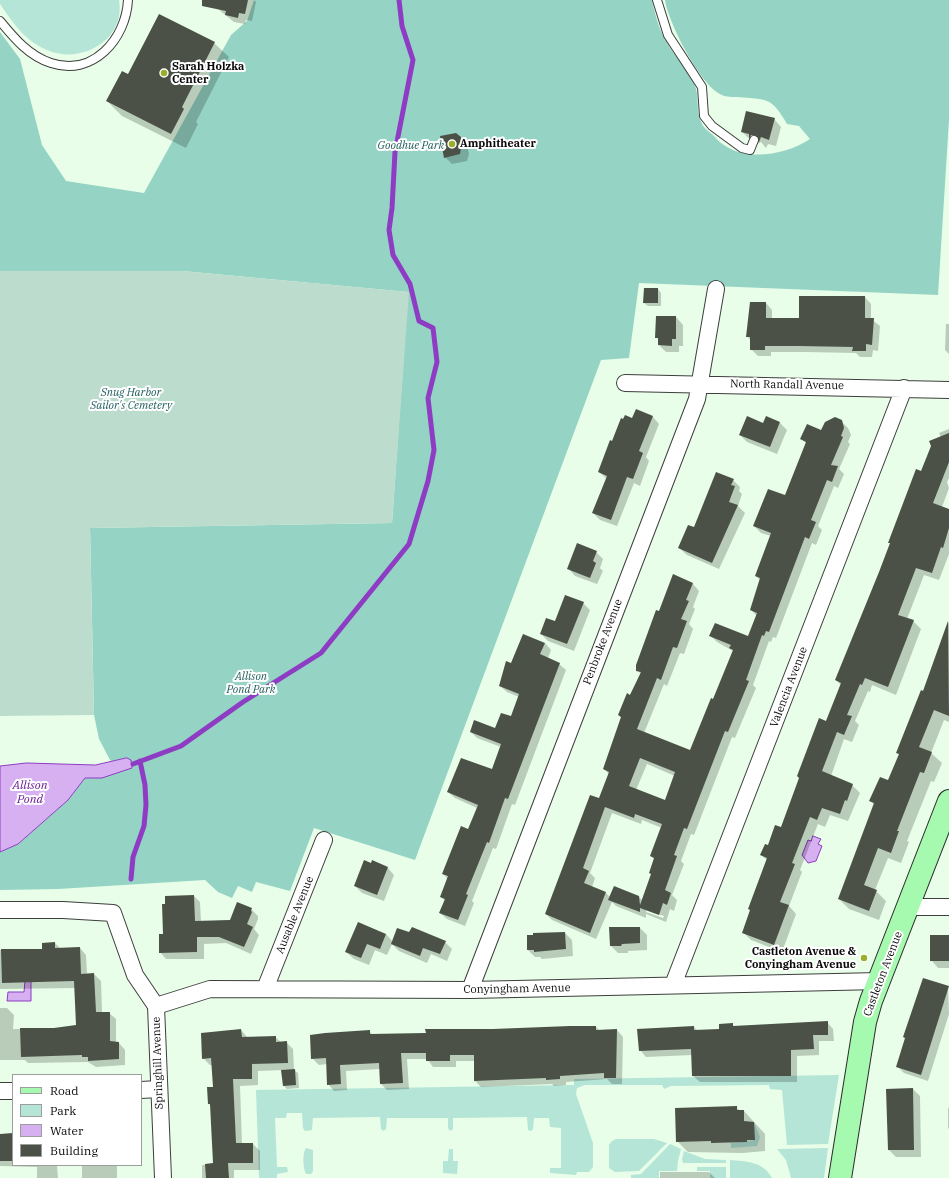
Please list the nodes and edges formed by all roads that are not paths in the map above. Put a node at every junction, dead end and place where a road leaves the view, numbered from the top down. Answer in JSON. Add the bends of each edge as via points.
{"nodes":[{"id":1,"x":128,"y":0,"type":"edge"},
{"id":2,"x":657,"y":0,"type":"edge"},
{"id":3,"x":0,"y":21,"type":"edge"},
{"id":4,"x":754,"y":140,"type":"dead end"},
{"id":5,"x":716,"y":289,"type":"dead end"},
{"id":6,"x":624,"y":382,"type":"dead end"},
{"id":7,"x":700,"y":384,"type":"junction"},
{"id":8,"x":904,"y":388,"type":"junction"},
{"id":9,"x":949,"y":390,"type":"edge"},
{"id":10,"x":949,"y":802,"type":"edge"},
{"id":11,"x":324,"y":840,"type":"dead end"},
{"id":12,"x":949,"y":906,"type":"edge"},
{"id":13,"x":908,"y":907,"type":"junction"},
{"id":14,"x":0,"y":910,"type":"edge"},
{"id":15,"x":880,"y":981,"type":"junction"},
{"id":16,"x":674,"y":986,"type":"junction"},
{"id":17,"x":264,"y":990,"type":"junction"},
{"id":18,"x":470,"y":990,"type":"junction"},
{"id":19,"x":156,"y":1006,"type":"junction"},
{"id":20,"x":158,"y":1089,"type":"junction"},
{"id":21,"x":142,"y":1090,"type":"edge"},
{"id":22,"x":0,"y":1091,"type":"edge"},
{"id":23,"x":12,"y":1091,"type":"edge"},
{"id":24,"x":163,"y":1178,"type":"edge"},
{"id":25,"x":840,"y":1178,"type":"edge"}],
"edges":[{"from":1,"to":3,"type":"lane","via":[[127,15],[118,36],[104,54],[78,65],[52,63],[33,54]]},
{"from":2,"to":4,"type":"lane","via":[[668,35],[702,86],[704,116],[712,126],[742,148],[750,150]]},
{"from":5,"to":7,"type":"street","name":"Penbroke Avenue"},
{"from":6,"to":7,"type":"street","name":"North Randall Avenue"},
{"from":7,"to":8,"type":"street","name":"North Randall Avenue"},
{"from":7,"to":18,"type":"street","name":"Penbroke Avenue","via":[[694,406]]},
{"from":8,"to":9,"type":"street","name":"North Randall Avenue"},
{"from":8,"to":16,"type":"street","name":"Valencia Avenue"},
{"from":10,"to":13,"type":"street","name":"Castleton Avenue"},
{"from":11,"to":17,"type":"street","name":"Ausable Avenue"},
{"from":12,"to":13,"type":"street"},
{"from":13,"to":15,"type":"street","name":"Castleton Avenue"},
{"from":14,"to":19,"type":"street","name":"Springhill Avenue","via":[[113,913],[135,975]]},
{"from":15,"to":16,"type":"street","name":"Conyingham Avenue"},
{"from":15,"to":25,"type":"street","name":"Castleton Avenue","via":[[865,1022]]},
{"from":16,"to":18,"type":"street","name":"Conyingham Avenue"},
{"from":17,"to":18,"type":"street","name":"Conyingham Avenue"},
{"from":17,"to":19,"type":"street","name":"Conyingham Avenue","via":[[210,989]]},
{"from":19,"to":20,"type":"street","name":"Springhill Avenue"},
{"from":20,"to":21,"type":"street"},
{"from":20,"to":24,"type":"street","name":"Springhill Avenue"},
{"from":22,"to":23,"type":"street"}]}
